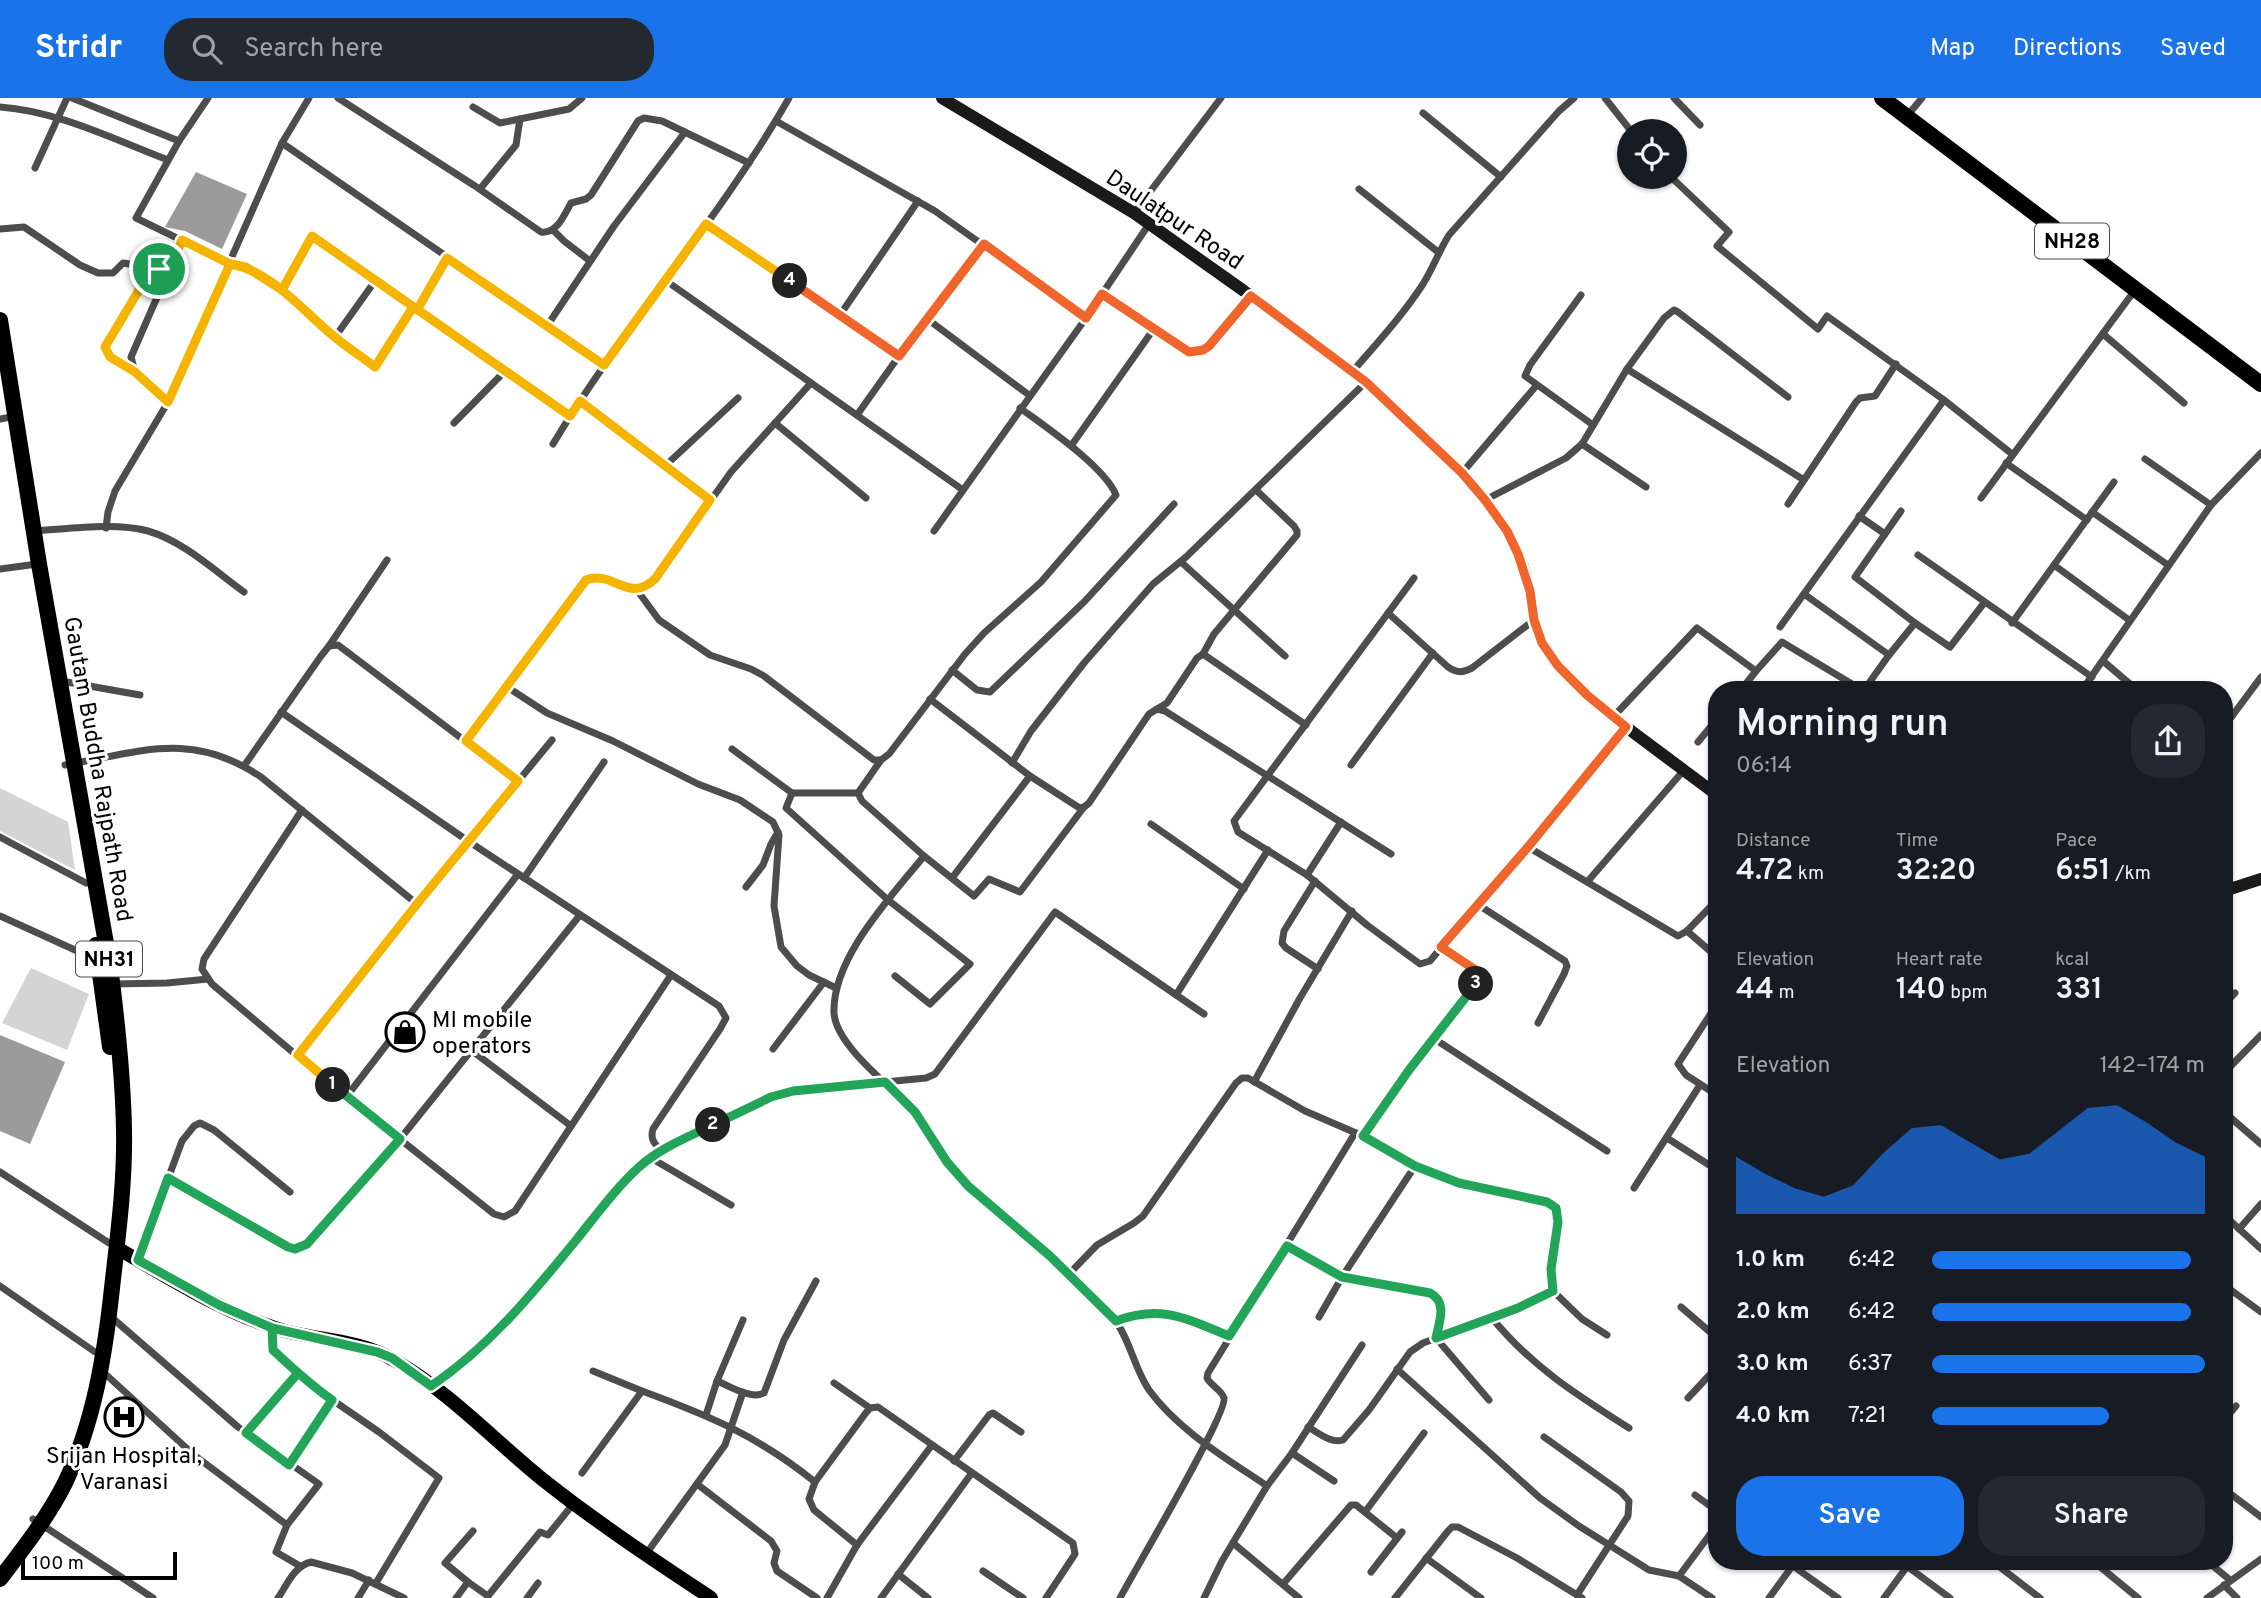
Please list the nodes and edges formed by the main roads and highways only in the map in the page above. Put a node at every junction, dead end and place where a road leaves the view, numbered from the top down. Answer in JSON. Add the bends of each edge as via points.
{"nodes":[{"id":1,"x":1882,"y":98,"type":"edge"},
{"id":2,"x":0,"y":320,"type":"edge"},
{"id":3,"x":2,"y":342,"type":"edge"},
{"id":4,"x":0,"y":384,"type":"edge"},
{"id":5,"x":2261,"y":384,"type":"edge"},
{"id":6,"x":8,"y":418,"type":"edge"},
{"id":7,"x":35,"y":564,"type":"junction"},
{"id":8,"x":70,"y":765,"type":"junction"},
{"id":9,"x":104,"y":963,"type":"junction"},
{"id":10,"x":113,"y":1245,"type":"junction"},
{"id":11,"x":36,"y":1522,"type":"junction"},
{"id":12,"x":0,"y":1564,"type":"edge"},
{"id":13,"x":0,"y":1579,"type":"edge"},
{"id":14,"x":711,"y":1598,"type":"edge"}],
"edges":[{"from":1,"to":5,"type":"highway","number":"NH28"},
{"from":2,"to":3,"type":"highway","name":"Gautam Buddha Rajpath Road","number":"NH31"},
{"from":3,"to":6,"type":"highway","name":"Gautam Buddha Rajpath Road","number":"NH31"},
{"from":4,"to":6,"type":"highway","number":"NH31"},
{"from":6,"to":7,"type":"highway","number":"NH31"},
{"from":6,"to":7,"type":"highway","name":"Gautam Buddha Rajpath Road","number":"NH31","via":[[34,531]]},
{"from":7,"to":8,"type":"highway","number":"NH31"},
{"from":7,"to":8,"type":"highway","name":"Gautam Buddha Rajpath Road","number":"NH31","via":[[61,681]]},
{"from":8,"to":9,"type":"highway","name":"Gautam Buddha Rajpath Road","number":"NH31"},
{"from":8,"to":9,"type":"highway","number":"NH31","via":[[86,883]]},
{"from":9,"to":10,"type":"highway","number":"NH31","via":[[115,1110]]},
{"from":9,"to":10,"type":"highway","name":"Gautam Buddha Rajpath Road","number":"NH31","via":[[113,984],[124,1132],[121,1210]]},
{"from":10,"to":11,"type":"highway","number":"NH31","via":[[83,1402],[68,1454]]},
{"from":10,"to":11,"type":"highway","name":"Gautam Buddha Rajpath Road","number":"NH31","via":[[109,1315],[89,1417],[64,1485]]},
{"from":10,"to":14,"type":"main road","via":[[219,1305],[272,1328],[392,1358],[575,1503]]},
{"from":11,"to":12,"type":"highway","number":"NH31"},
{"from":11,"to":13,"type":"highway","name":"Gautam Buddha Rajpath Road","number":"NH31"}]}
